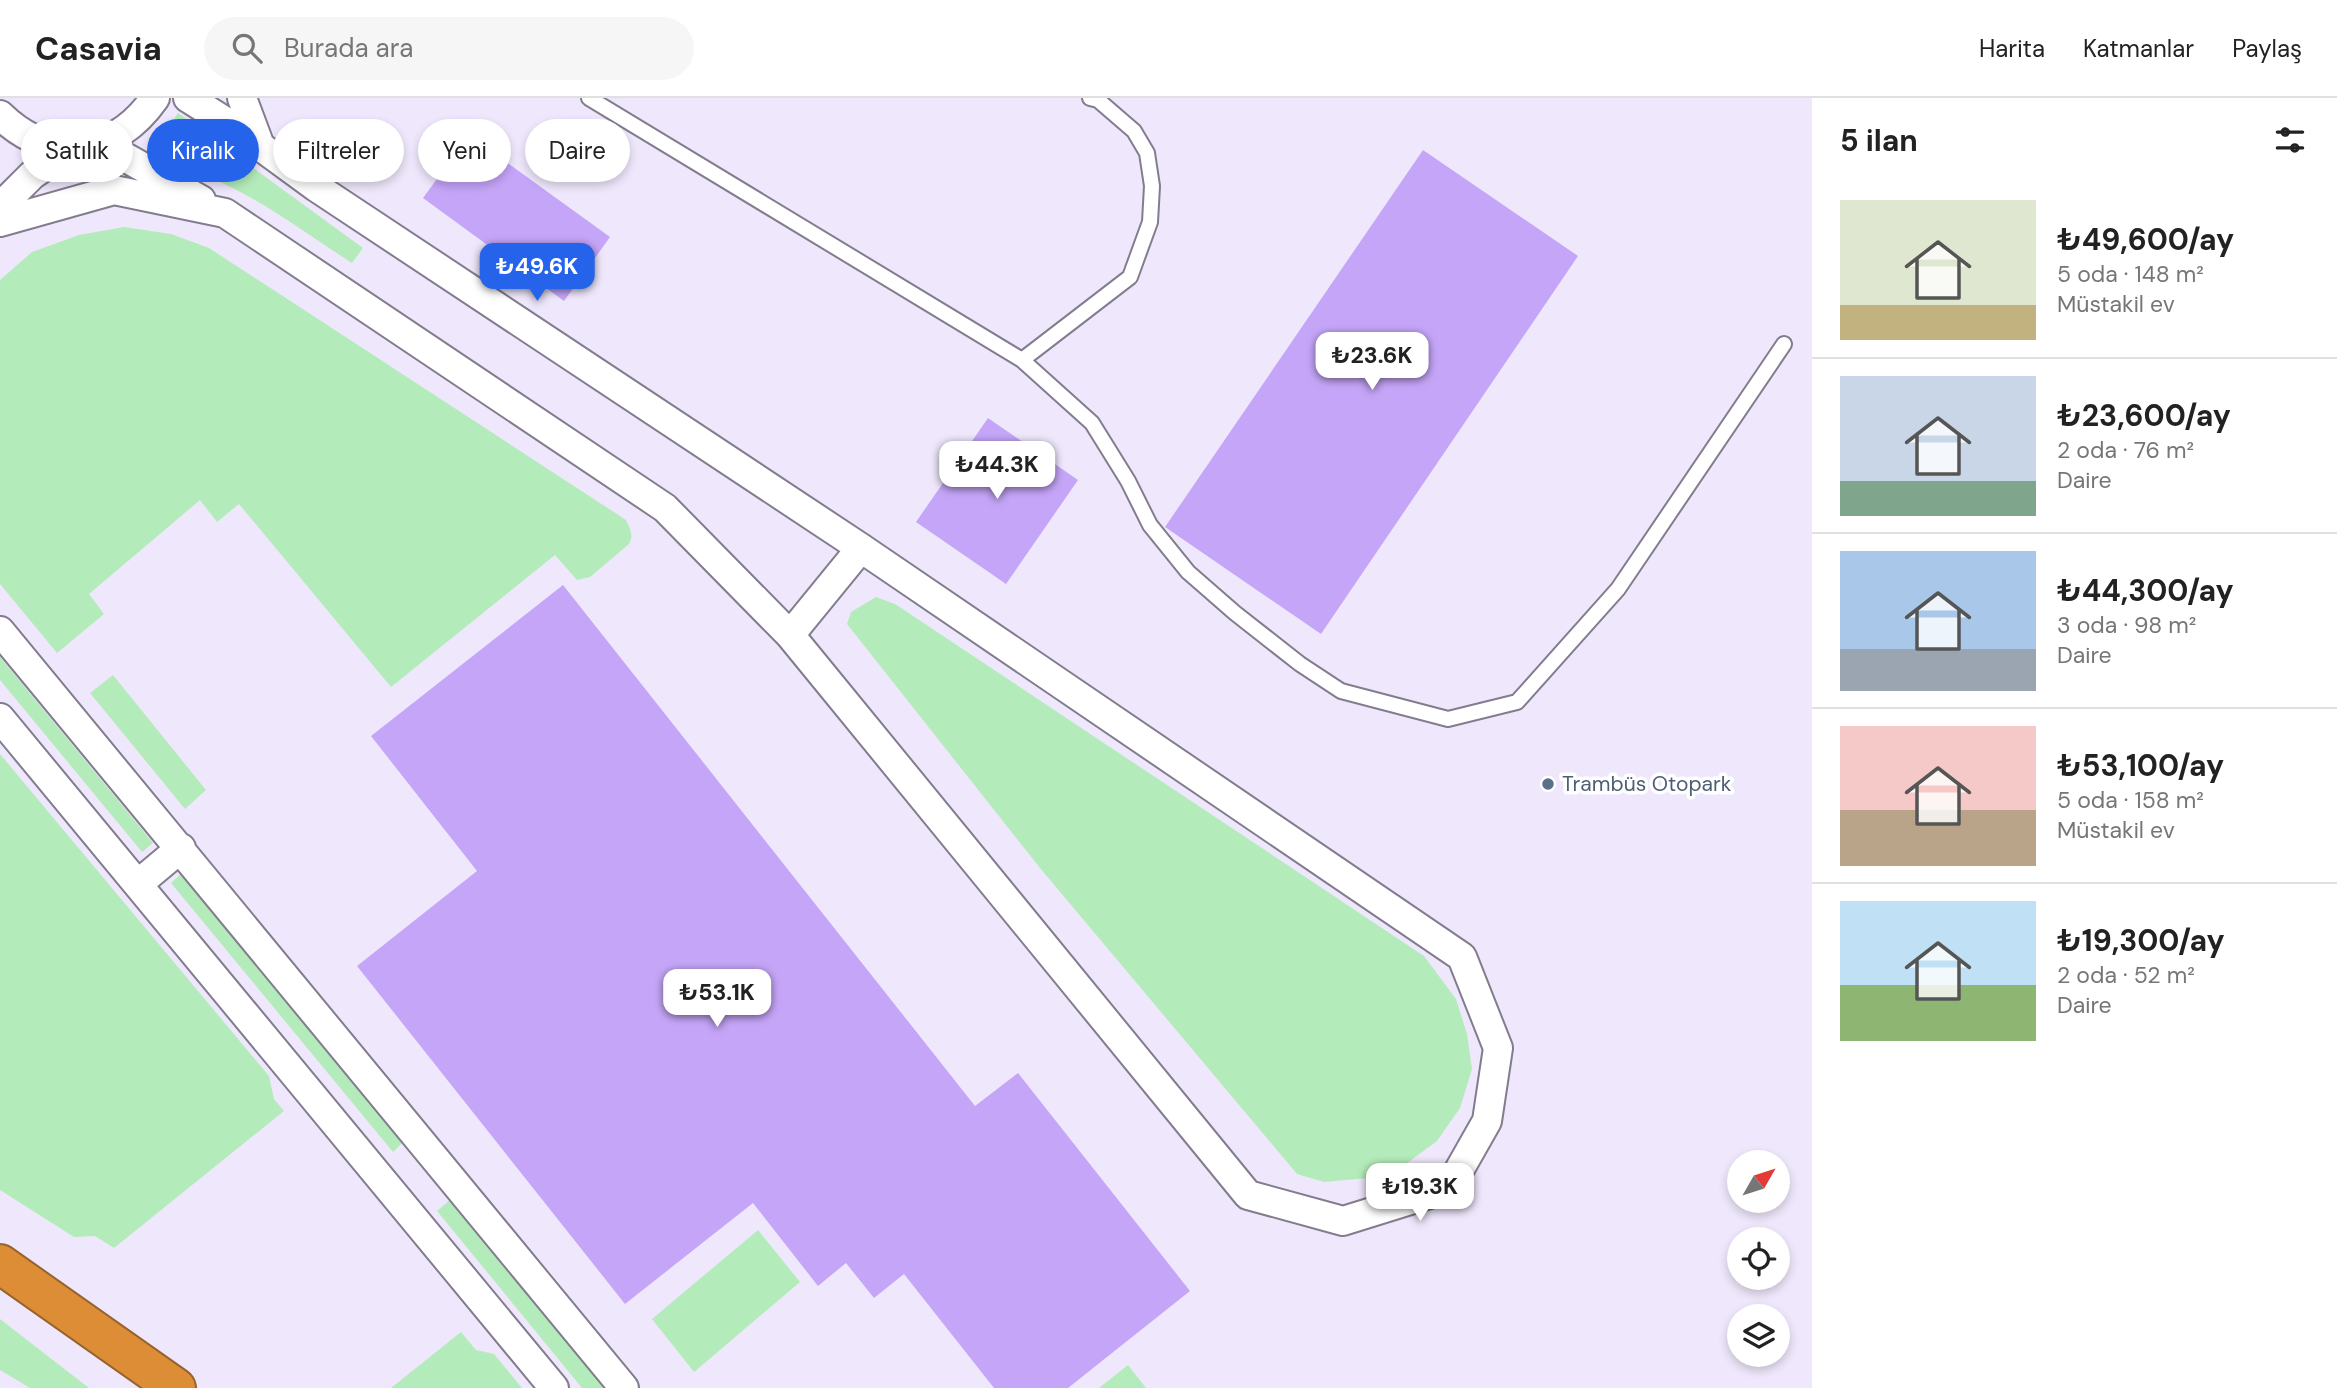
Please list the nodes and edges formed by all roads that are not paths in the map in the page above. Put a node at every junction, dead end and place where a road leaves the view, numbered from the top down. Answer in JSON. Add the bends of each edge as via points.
{"nodes":[{"id":1,"x":155,"y":98,"type":"edge"},
{"id":2,"x":188,"y":98,"type":"edge"},
{"id":3,"x":243,"y":98,"type":"edge"},
{"id":4,"x":589,"y":98,"type":"edge"},
{"id":5,"x":1090,"y":98,"type":"edge"},
{"id":6,"x":0,"y":115,"type":"edge"},
{"id":7,"x":133,"y":124,"type":"edge"},
{"id":8,"x":21,"y":133,"type":"edge"},
{"id":9,"x":260,"y":146,"type":"junction"},
{"id":10,"x":133,"y":168,"type":"edge"},
{"id":11,"x":25,"y":182,"type":"edge"},
{"id":12,"x":0,"y":207,"type":"edge"},
{"id":13,"x":225,"y":213,"type":"junction"},
{"id":14,"x":0,"y":222,"type":"edge"},
{"id":15,"x":1784,"y":344,"type":"dead end"},
{"id":16,"x":1022,"y":360,"type":"junction"},
{"id":17,"x":860,"y":548,"type":"junction"},
{"id":18,"x":0,"y":631,"type":"edge"},
{"id":19,"x":790,"y":635,"type":"junction"},
{"id":20,"x":0,"y":718,"type":"edge"},
{"id":21,"x":181,"y":848,"type":"junction"},
{"id":22,"x":138,"y":884,"type":"junction"},
{"id":23,"x":0,"y":1264,"type":"edge"},
{"id":24,"x":176,"y":1388,"type":"edge"},
{"id":25,"x":554,"y":1388,"type":"edge"},
{"id":26,"x":624,"y":1388,"type":"edge"}],
"edges":[{"from":1,"to":7,"type":"street"},
{"from":2,"to":9,"type":"street"},
{"from":3,"to":9,"type":"street"},
{"from":4,"to":16,"type":"lane"},
{"from":5,"to":16,"type":"lane","via":[[1135,131],[1147,153],[1152,186],[1150,222],[1130,277]]},
{"from":6,"to":8,"type":"street"},
{"from":9,"to":17,"type":"street"},
{"from":10,"to":13,"type":"street"},
{"from":11,"to":12,"type":"street"},
{"from":13,"to":14,"type":"street","via":[[114,190]]},
{"from":13,"to":19,"type":"street","via":[[665,508]]},
{"from":15,"to":16,"type":"lane","via":[[1618,589],[1552,664],[1517,702],[1448,719],[1341,691],[1235,613],[1188,572],[1150,525],[1092,423]]},
{"from":17,"to":19,"type":"street"},
{"from":17,"to":19,"type":"street","via":[[1462,957],[1498,1048],[1487,1121],[1449,1188],[1343,1221],[1248,1195]]},
{"from":18,"to":21,"type":"street"},
{"from":20,"to":22,"type":"street"},
{"from":21,"to":22,"type":"street"},
{"from":21,"to":26,"type":"street"},
{"from":22,"to":25,"type":"street"},
{"from":23,"to":24,"type":"highway"}]}
